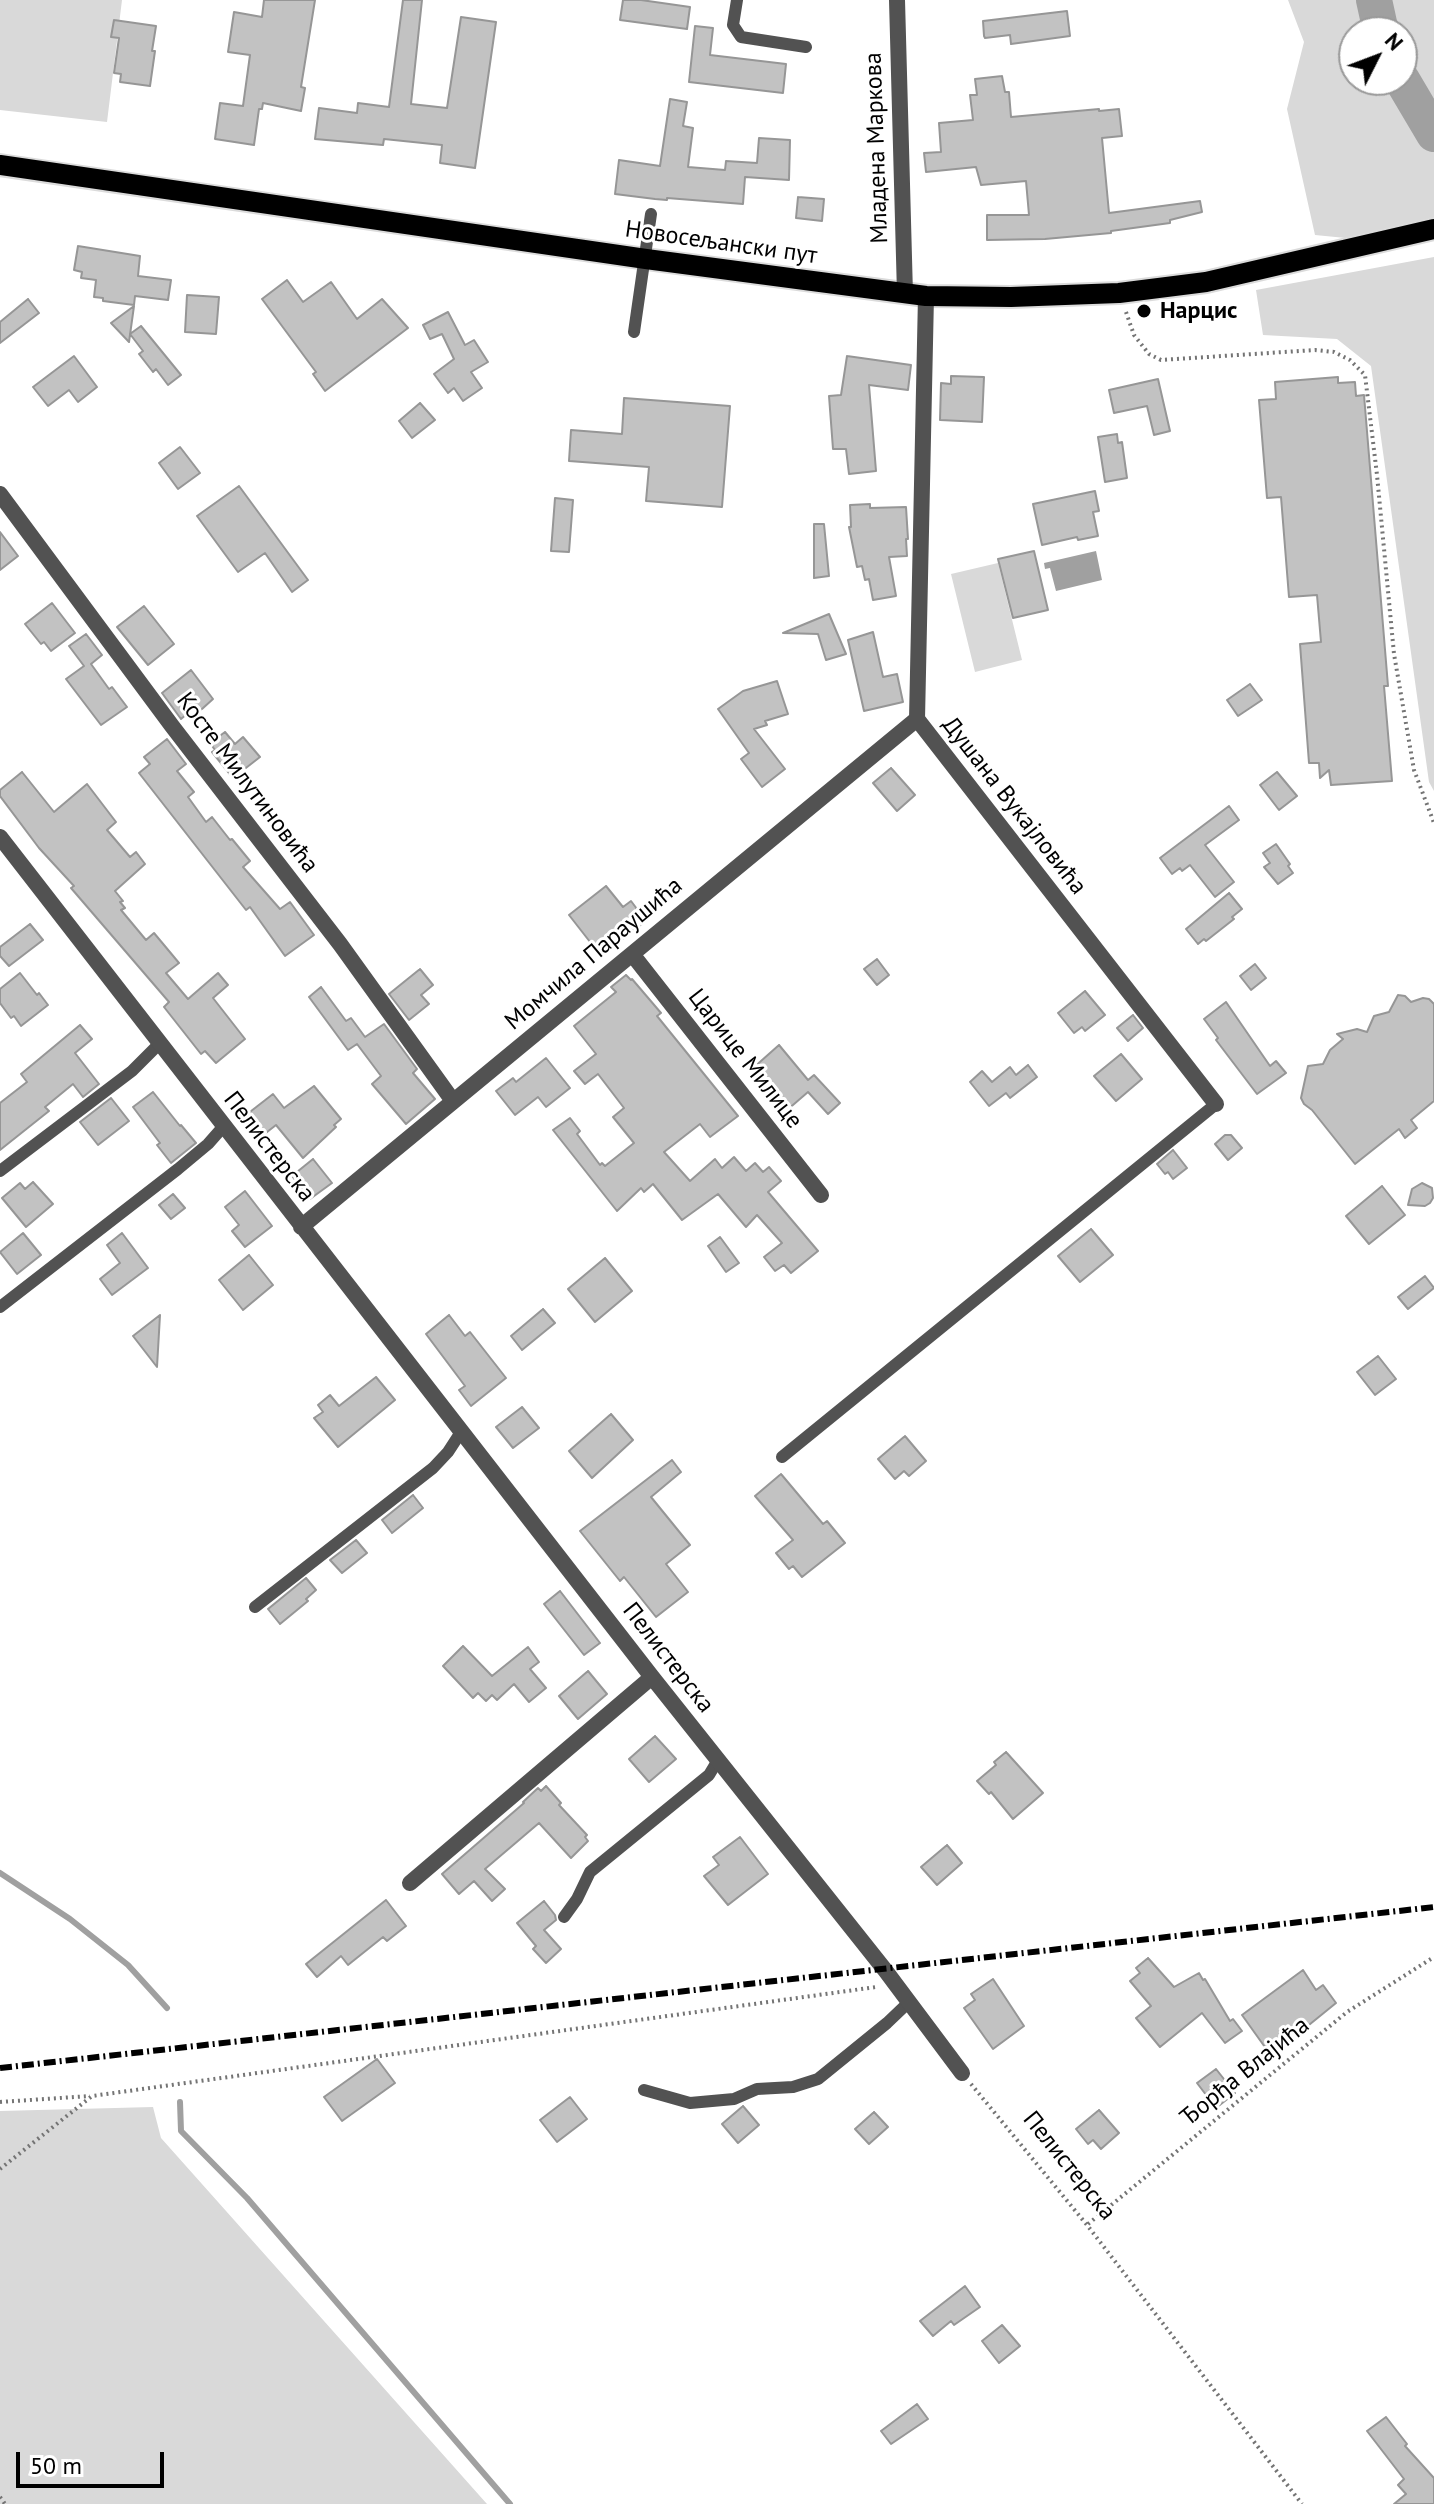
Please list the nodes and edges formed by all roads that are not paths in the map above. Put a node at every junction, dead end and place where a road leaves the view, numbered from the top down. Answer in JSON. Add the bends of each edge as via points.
{"nodes":[{"id":1,"x":737,"y":0,"type":"edge"},
{"id":2,"x":887,"y":0,"type":"edge"},
{"id":3,"x":897,"y":0,"type":"edge"},
{"id":4,"x":806,"y":47,"type":"dead end"},
{"id":5,"x":0,"y":165,"type":"edge"},
{"id":6,"x":651,"y":214,"type":"dead end"},
{"id":7,"x":1434,"y":229,"type":"edge"},
{"id":8,"x":646,"y":259,"type":"junction"},
{"id":9,"x":916,"y":295,"type":"junction"},
{"id":10,"x":634,"y":332,"type":"dead end"},
{"id":11,"x":0,"y":494,"type":"edge"},
{"id":12,"x":917,"y":719,"type":"junction"},
{"id":13,"x":0,"y":837,"type":"edge"},
{"id":14,"x":632,"y":954,"type":"junction"},
{"id":15,"x":159,"y":1044,"type":"junction"},
{"id":16,"x":453,"y":1101,"type":"junction"},
{"id":17,"x":1216,"y":1104,"type":"joint"},
{"id":18,"x":223,"y":1127,"type":"junction"},
{"id":19,"x":0,"y":1171,"type":"edge"},
{"id":20,"x":821,"y":1195,"type":"dead end"},
{"id":21,"x":301,"y":1227,"type":"junction"},
{"id":22,"x":0,"y":1307,"type":"edge"},
{"id":23,"x":461,"y":1432,"type":"junction"},
{"id":24,"x":782,"y":1457,"type":"dead end"},
{"id":25,"x":255,"y":1607,"type":"dead end"},
{"id":26,"x":652,"y":1677,"type":"junction"},
{"id":27,"x":718,"y":1760,"type":"junction"},
{"id":28,"x":410,"y":1883,"type":"dead end"},
{"id":29,"x":564,"y":1917,"type":"dead end"},
{"id":30,"x":909,"y":2002,"type":"junction"},
{"id":31,"x":962,"y":2073,"type":"road end"},
{"id":32,"x":644,"y":2090,"type":"dead end"}],
"edges":[{"from":1,"to":4,"type":"lane","via":[[733,25],[741,37]]},
{"from":2,"to":3,"type":"lane"},
{"from":3,"to":9,"type":"street","name":"Младена Маркова"},
{"from":5,"to":8,"type":"main road","name":"Новосељански пут"},
{"from":6,"to":8,"type":"lane"},
{"from":7,"to":9,"type":"main road","name":"Новосељански пут","via":[[1206,282],[1119,293]]},
{"from":8,"to":9,"type":"main road","name":"Новосељански пут"},
{"from":8,"to":10,"type":"lane"},
{"from":9,"to":12,"type":"street","name":"Душана Вукајловића"},
{"from":11,"to":16,"type":"street","name":"Косте Милутиновића"},
{"from":12,"to":14,"type":"street","name":"Момчила Параушића"},
{"from":12,"to":17,"type":"street","name":"Душана Вукајловића"},
{"from":13,"to":15,"type":"street","name":"Пелистерска"},
{"from":14,"to":16,"type":"street","name":"Момчила Параушића"},
{"from":14,"to":20,"type":"street","name":"Царице Милице"},
{"from":15,"to":18,"type":"street","name":"Пелистерска"},
{"from":15,"to":19,"type":"lane","via":[[132,1071]]},
{"from":16,"to":21,"type":"street","name":"Момчила Параушића"},
{"from":17,"to":24,"type":"lane"},
{"from":18,"to":21,"type":"street","name":"Пелистерска"},
{"from":18,"to":22,"type":"lane","via":[[178,1169]]},
{"from":21,"to":23,"type":"street","name":"Пелистерска"},
{"from":23,"to":25,"type":"lane","via":[[433,1468]]},
{"from":23,"to":26,"type":"street","name":"Пелистерска"},
{"from":26,"to":27,"type":"street","name":"Пелистерска"},
{"from":26,"to":28,"type":"street"},
{"from":27,"to":29,"type":"lane","via":[[709,1775],[590,1872]]},
{"from":27,"to":30,"type":"street","name":"Пелистерска"},
{"from":30,"to":31,"type":"street","name":"Пелистерска"},
{"from":30,"to":32,"type":"lane","via":[[818,2079],[757,2089],[734,2099],[690,2103]]}]}
